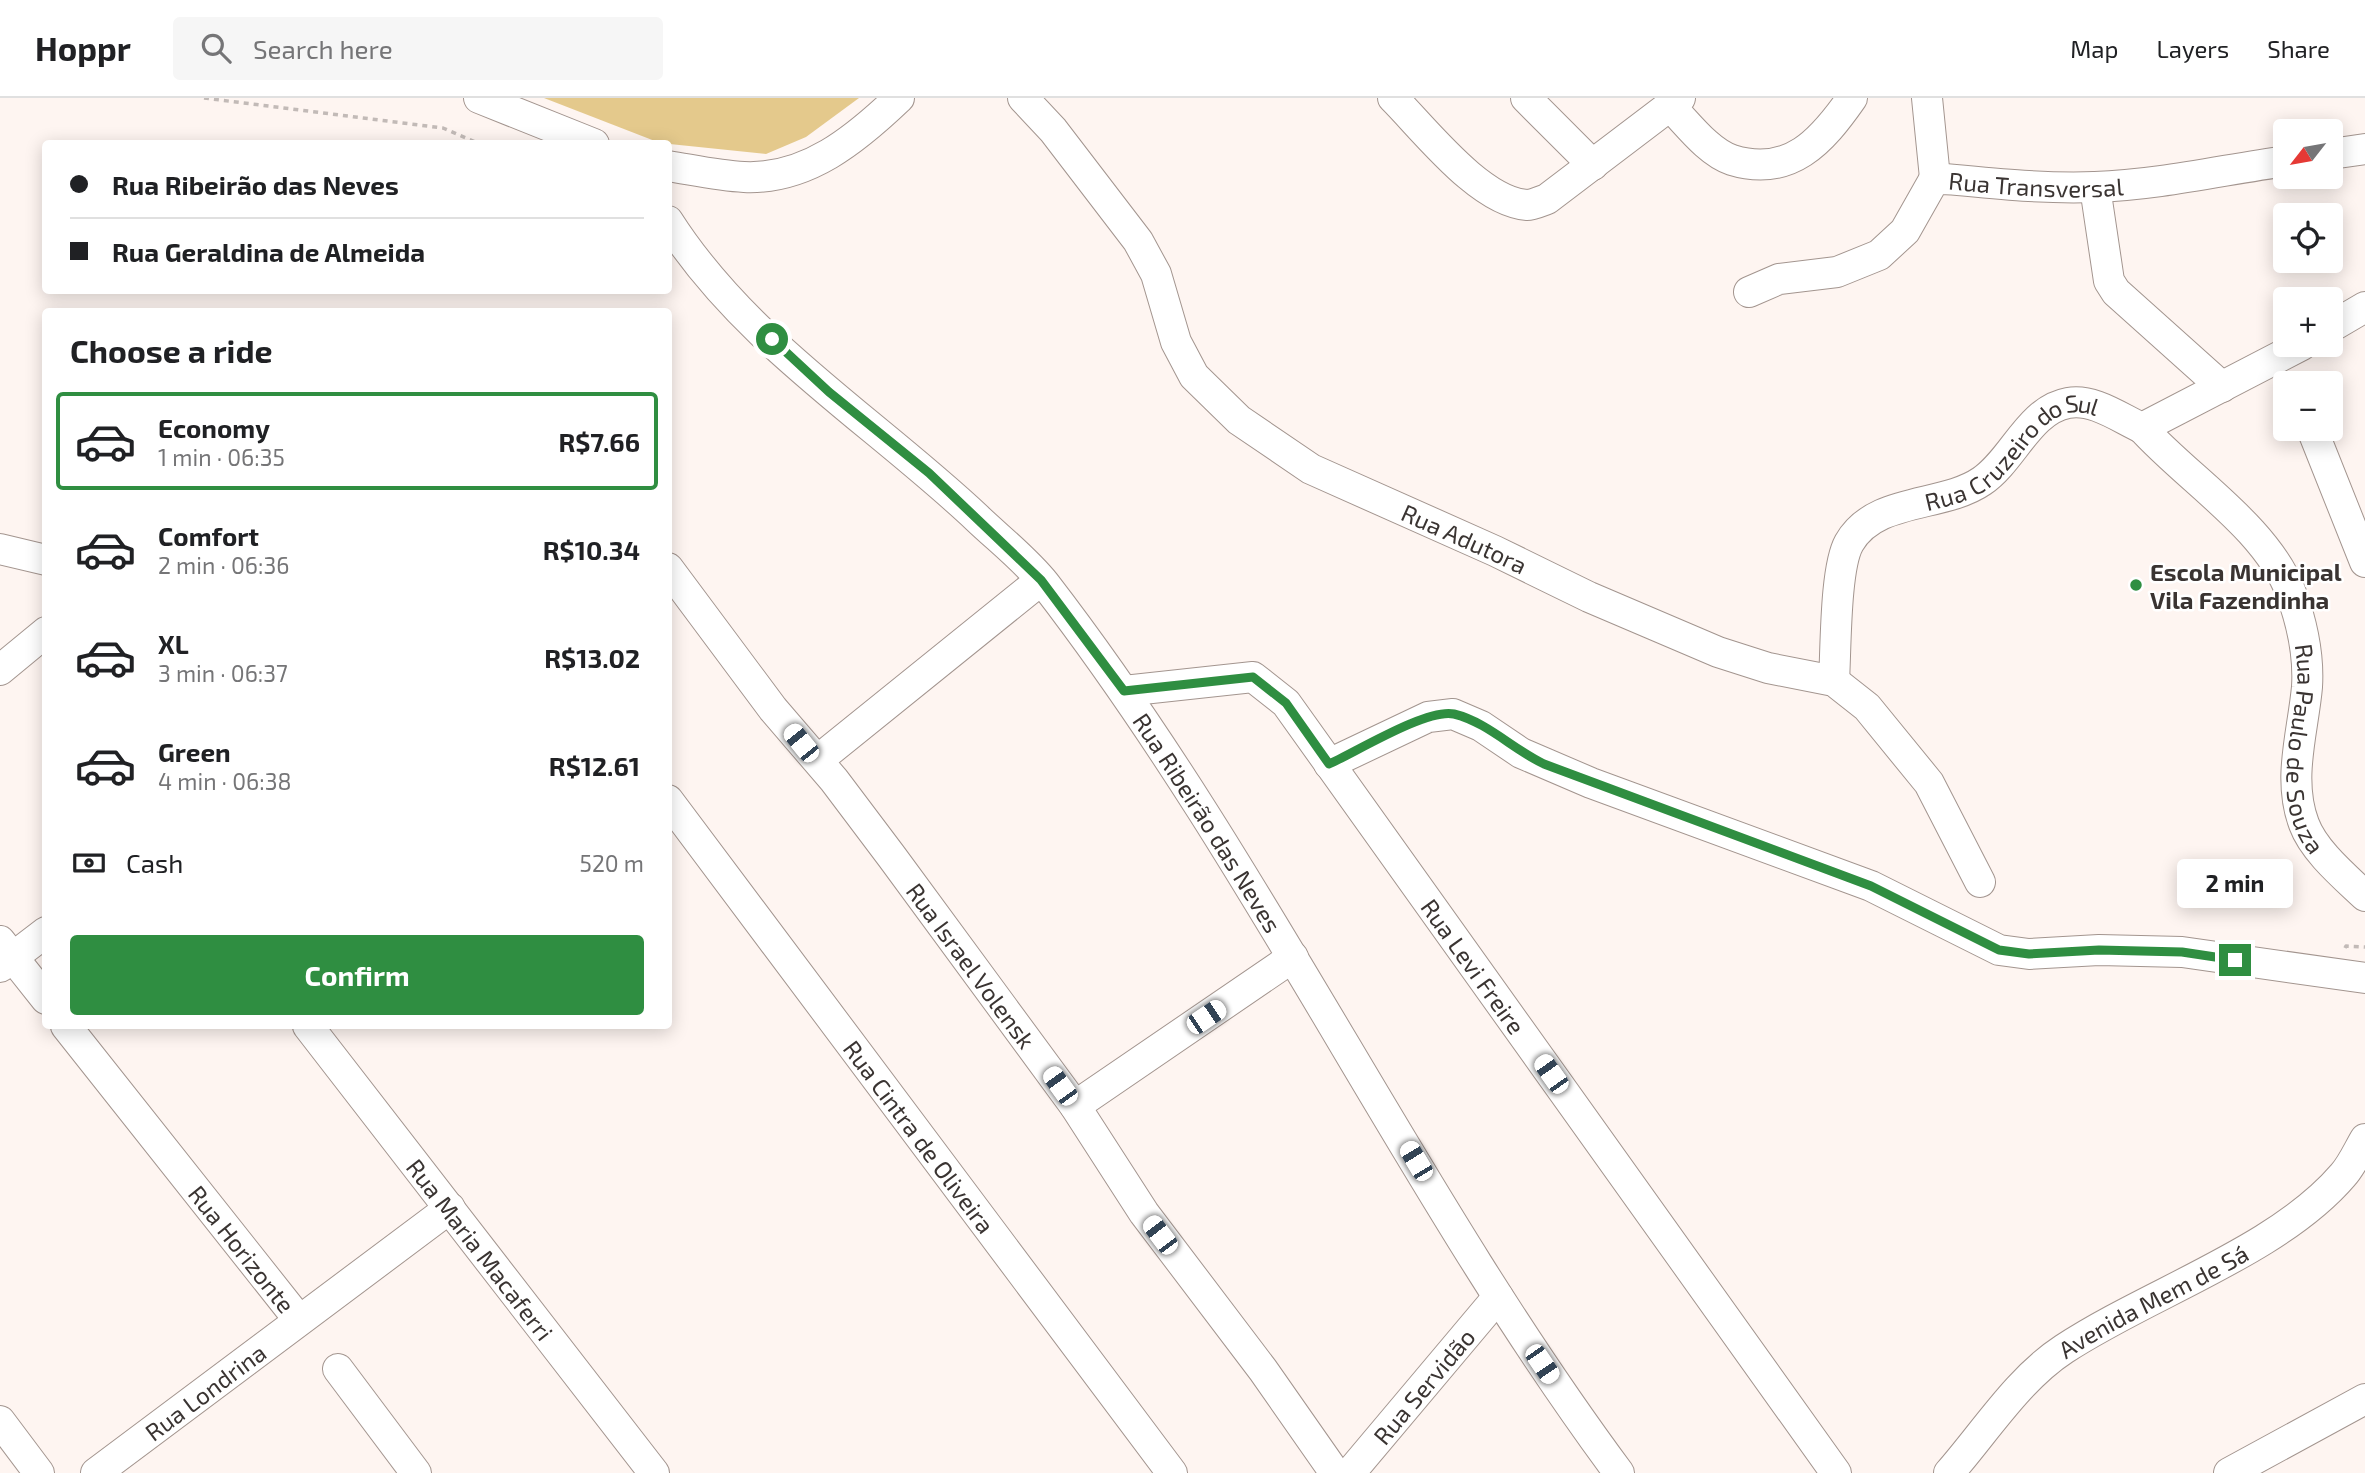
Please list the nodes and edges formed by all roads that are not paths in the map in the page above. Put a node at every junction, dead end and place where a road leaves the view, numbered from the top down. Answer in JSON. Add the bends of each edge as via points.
{"nodes":[{"id":1,"x":479,"y":98,"type":"edge"},
{"id":2,"x":899,"y":98,"type":"edge"},
{"id":3,"x":1023,"y":98,"type":"edge"},
{"id":4,"x":1393,"y":98,"type":"edge"},
{"id":5,"x":1526,"y":98,"type":"edge"},
{"id":6,"x":1852,"y":98,"type":"edge"},
{"id":7,"x":1927,"y":98,"type":"edge"},
{"id":8,"x":1675,"y":102,"type":"edge"},
{"id":9,"x":584,"y":140,"type":"edge"},
{"id":10,"x":2365,"y":149,"type":"edge"},
{"id":11,"x":2343,"y":152,"type":"edge"},
{"id":12,"x":2273,"y":163,"type":"edge"},
{"id":13,"x":1592,"y":165,"type":"junction"},
{"id":14,"x":672,"y":167,"type":"edge"},
{"id":15,"x":1935,"y":178,"type":"junction"},
{"id":16,"x":2095,"y":187,"type":"junction"},
{"id":17,"x":672,"y":227,"type":"edge"},
{"id":18,"x":1749,"y":292,"type":"dead end"},
{"id":19,"x":2365,"y":307,"type":"edge"},
{"id":20,"x":2343,"y":320,"type":"edge"},
{"id":21,"x":2291,"y":362,"type":"edge"},
{"id":22,"x":2222,"y":387,"type":"junction"},
{"id":23,"x":2143,"y":428,"type":"junction"},
{"id":24,"x":2317,"y":441,"type":"edge"},
{"id":25,"x":0,"y":549,"type":"edge"},
{"id":26,"x":42,"y":559,"type":"edge"},
{"id":27,"x":2365,"y":562,"type":"edge"},
{"id":28,"x":672,"y":573,"type":"edge"},
{"id":29,"x":1041,"y":580,"type":"junction"},
{"id":30,"x":42,"y":635,"type":"edge"},
{"id":31,"x":0,"y":670,"type":"edge"},
{"id":32,"x":1834,"y":681,"type":"junction"},
{"id":33,"x":1124,"y":691,"type":"junction"},
{"id":34,"x":818,"y":760,"type":"junction"},
{"id":35,"x":1329,"y":764,"type":"junction"},
{"id":36,"x":672,"y":805,"type":"edge"},
{"id":37,"x":1980,"y":882,"type":"dead end"},
{"id":38,"x":2365,"y":897,"type":"edge"},
{"id":39,"x":42,"y":934,"type":"edge"},
{"id":40,"x":4,"y":956,"type":"edge"},
{"id":41,"x":1293,"y":957,"type":"junction"},
{"id":42,"x":2365,"y":978,"type":"edge"},
{"id":43,"x":42,"y":995,"type":"edge"},
{"id":44,"x":68,"y":1029,"type":"edge"},
{"id":45,"x":310,"y":1029,"type":"edge"},
{"id":46,"x":1075,"y":1106,"type":"junction"},
{"id":47,"x":2365,"y":1139,"type":"edge"},
{"id":48,"x":450,"y":1208,"type":"junction"},
{"id":49,"x":1498,"y":1297,"type":"junction"},
{"id":50,"x":299,"y":1320,"type":"junction"},
{"id":51,"x":338,"y":1369,"type":"dead end"},
{"id":52,"x":2365,"y":1399,"type":"edge"},
{"id":53,"x":0,"y":1421,"type":"edge"},
{"id":54,"x":39,"y":1473,"type":"edge"},
{"id":55,"x":96,"y":1473,"type":"edge"},
{"id":56,"x":416,"y":1473,"type":"edge"},
{"id":57,"x":654,"y":1473,"type":"edge"},
{"id":58,"x":1172,"y":1473,"type":"edge"},
{"id":59,"x":1335,"y":1473,"type":"edge"},
{"id":60,"x":1350,"y":1473,"type":"edge"},
{"id":61,"x":1619,"y":1473,"type":"edge"},
{"id":62,"x":1836,"y":1473,"type":"edge"},
{"id":63,"x":1949,"y":1473,"type":"edge"},
{"id":64,"x":2229,"y":1473,"type":"edge"}],
"edges":[{"from":1,"to":9,"type":"street"},
{"from":2,"to":14,"type":"street","via":[[838,151],[780,175],[746,178]]},
{"from":3,"to":32,"type":"street","name":"Rua Adutora","via":[[1138,241],[1156,274],[1176,342],[1195,376],[1239,420],[1311,469],[1589,597],[1717,652]]},
{"from":4,"to":13,"type":"street","via":[[1469,175],[1504,200],[1529,205],[1547,199]]},
{"from":5,"to":13,"type":"street"},
{"from":6,"to":8,"type":"street","via":[[1805,153],[1770,165],[1731,160],[1709,145]]},
{"from":7,"to":15,"type":"street"},
{"from":8,"to":13,"type":"street"},
{"from":10,"to":11,"type":"street"},
{"from":12,"to":16,"type":"street","name":"Rua Transversal"},
{"from":15,"to":16,"type":"street","name":"Rua Transversal","via":[[2021,187]]},
{"from":15,"to":18,"type":"street","name":"Rua Transversal","via":[[1905,231],[1879,255],[1837,272],[1779,279]]},
{"from":16,"to":22,"type":"street","via":[[2109,281]]},
{"from":17,"to":29,"type":"street","name":"Rua Ribeirão das Neves","via":[[705,273],[733,302],[829,392],[929,473]]},
{"from":19,"to":20,"type":"street"},
{"from":21,"to":22,"type":"street","name":"Rua Cruzeiro do Sul"},
{"from":22,"to":23,"type":"street","name":"Rua Cruzeiro do Sul"},
{"from":23,"to":32,"type":"street","name":"Rua Cruzeiro do Sul","via":[[2089,403],[2066,403],[2036,421],[1981,482],[1875,517],[1858,530],[1848,545],[1841,573]]},
{"from":23,"to":38,"type":"street","name":"Rua Paulo de Souza","via":[[2268,553],[2290,591],[2305,640],[2307,684],[2296,761],[2297,797],[2304,825],[2319,849]]},
{"from":24,"to":27,"type":"street"},
{"from":25,"to":26,"type":"street"},
{"from":28,"to":34,"type":"street","name":"Rua Israel Volensk","via":[[773,709]]},
{"from":29,"to":33,"type":"street","name":"Rua Ribeirão das Neves"},
{"from":29,"to":34,"type":"street"},
{"from":30,"to":31,"type":"street"},
{"from":32,"to":37,"type":"street","name":"Rua Adutora","via":[[1867,707],[1929,783]]},
{"from":33,"to":35,"type":"street","name":"Rua Levi Freire","via":[[1253,677],[1286,703]]},
{"from":33,"to":41,"type":"street","name":"Rua Ribeirão das Neves"},
{"from":34,"to":46,"type":"street","name":"Rua Israel Volensk"},
{"from":35,"to":42,"type":"street","via":[[1428,718],[1453,714],[1544,764],[1871,886],[1999,950],[2029,954],[2182,952]]},
{"from":35,"to":62,"type":"street","name":"Rua Levi Freire"},
{"from":36,"to":58,"type":"street","name":"Rua Cintra de Oliveira"},
{"from":39,"to":40,"type":"street"},
{"from":40,"to":43,"type":"street"},
{"from":41,"to":46,"type":"street"},
{"from":41,"to":49,"type":"street","name":"Rua Ribeirão das Neves"},
{"from":44,"to":50,"type":"street","name":"Rua Horizonte"},
{"from":45,"to":48,"type":"street","name":"Rua Maria Macaferri"},
{"from":46,"to":59,"type":"street","name":"Rua Israel Volensk","via":[[1143,1213]]},
{"from":47,"to":63,"type":"street","name":"Avenida Mem de Sá","via":[[2344,1174],[2273,1233],[2117,1317],[2038,1369]]},
{"from":48,"to":50,"type":"street","name":"Rua Londrina"},
{"from":48,"to":57,"type":"street","name":"Rua Maria Macaferri"},
{"from":49,"to":60,"type":"street","name":"Rua Servidão"},
{"from":49,"to":61,"type":"street","name":"Rua Ribeirão das Neves"},
{"from":50,"to":55,"type":"street","name":"Rua Londrina"},
{"from":51,"to":56,"type":"street"},
{"from":52,"to":64,"type":"street"},
{"from":53,"to":54,"type":"street"}]}
